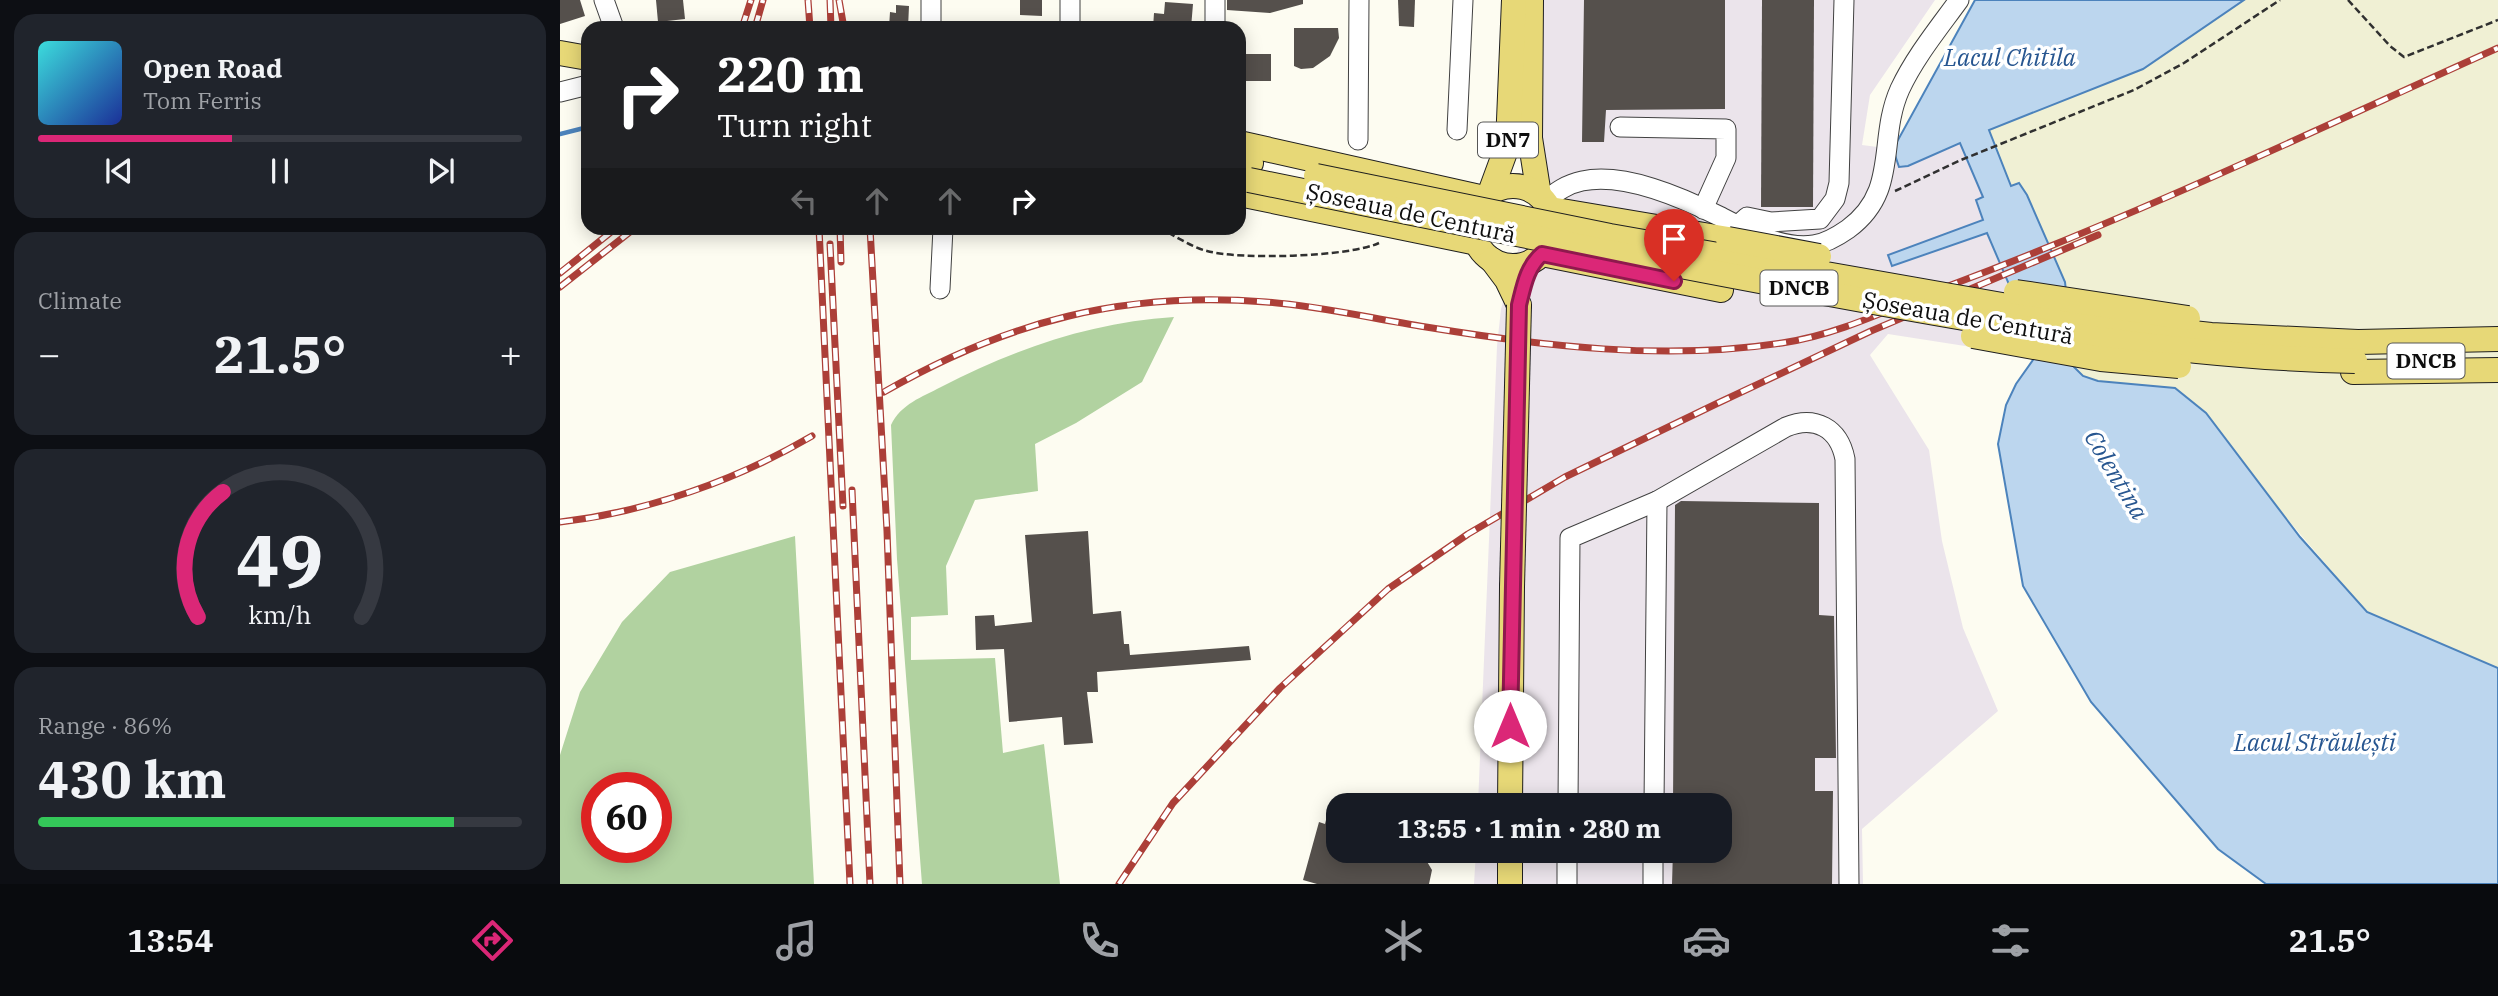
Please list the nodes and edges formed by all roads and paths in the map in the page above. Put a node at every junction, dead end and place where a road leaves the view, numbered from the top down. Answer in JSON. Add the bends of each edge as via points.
{"nodes":[{"id":1,"x":604,"y":0,"type":"edge"},
{"id":2,"x":931,"y":0,"type":"edge"},
{"id":3,"x":1070,"y":0,"type":"edge"},
{"id":4,"x":1215,"y":0,"type":"edge"},
{"id":5,"x":1359,"y":0,"type":"edge"},
{"id":6,"x":1463,"y":0,"type":"edge"},
{"id":7,"x":1514,"y":0,"type":"edge"},
{"id":8,"x":1531,"y":0,"type":"edge"},
{"id":9,"x":1844,"y":0,"type":"edge"},
{"id":10,"x":1958,"y":0,"type":"edge"},
{"id":11,"x":2280,"y":0,"type":"edge"},
{"id":12,"x":2348,"y":0,"type":"edge"},
{"id":13,"x":2498,"y":20,"type":"edge"},
{"id":14,"x":612,"y":21,"type":"edge"},
{"id":15,"x":931,"y":21,"type":"edge"},
{"id":16,"x":1070,"y":21,"type":"edge"},
{"id":17,"x":1215,"y":21,"type":"edge"},
{"id":18,"x":560,"y":53,"type":"edge"},
{"id":19,"x":581,"y":57,"type":"edge"},
{"id":20,"x":560,"y":68,"type":"edge"},
{"id":21,"x":581,"y":71,"type":"edge"},
{"id":22,"x":581,"y":87,"type":"edge"},
{"id":23,"x":560,"y":92,"type":"edge"},
{"id":24,"x":1620,"y":127,"type":"dead end"},
{"id":25,"x":1457,"y":130,"type":"dead end"},
{"id":26,"x":1358,"y":140,"type":"dead end"},
{"id":27,"x":1246,"y":170,"type":"edge"},
{"id":28,"x":1246,"y":171,"type":"edge"},
{"id":29,"x":1246,"y":171,"type":"edge"},
{"id":30,"x":1487,"y":196,"type":"junction"},
{"id":31,"x":1875,"y":201,"type":"junction"},
{"id":32,"x":1544,"y":202,"type":"junction"},
{"id":33,"x":1703,"y":209,"type":"junction"},
{"id":34,"x":1409,"y":228,"type":"junction"},
{"id":35,"x":1733,"y":232,"type":"junction"},
{"id":36,"x":943,"y":235,"type":"edge"},
{"id":37,"x":1173,"y":235,"type":"edge"},
{"id":38,"x":1484,"y":251,"type":"junction"},
{"id":39,"x":1537,"y":258,"type":"junction"},
{"id":40,"x":940,"y":289,"type":"dead end"},
{"id":41,"x":1519,"y":305,"type":"junction"},
{"id":42,"x":2498,"y":328,"type":"edge"},
{"id":43,"x":2498,"y":339,"type":"edge"},
{"id":44,"x":2356,"y":352,"type":"junction"},
{"id":45,"x":2498,"y":359,"type":"edge"},
{"id":46,"x":2498,"y":370,"type":"edge"},
{"id":47,"x":1657,"y":501,"type":"junction"},
{"id":48,"x":1510,"y":793,"type":"edge"},
{"id":49,"x":1567,"y":793,"type":"edge"},
{"id":50,"x":1654,"y":793,"type":"edge"},
{"id":51,"x":1510,"y":863,"type":"edge"},
{"id":52,"x":1567,"y":863,"type":"edge"},
{"id":53,"x":1653,"y":863,"type":"edge"},
{"id":54,"x":1510,"y":884,"type":"edge"},
{"id":55,"x":1567,"y":884,"type":"edge"},
{"id":56,"x":1653,"y":884,"type":"edge"},
{"id":57,"x":1849,"y":884,"type":"edge"}],
"edges":[{"from":1,"to":14,"type":"street"},
{"from":2,"to":15,"type":"street"},
{"from":3,"to":16,"type":"street"},
{"from":4,"to":17,"type":"street"},
{"from":5,"to":26,"type":"street"},
{"from":6,"to":25,"type":"street"},
{"from":7,"to":30,"type":"main road","number":"DN7","via":[[1508,144]]},
{"from":8,"to":32,"type":"main road","number":"DN7","via":[[1530,138]]},
{"from":9,"to":35,"type":"street","via":[[1835,199],[1820,219],[1771,222],[1747,217]]},
{"from":10,"to":31,"type":"street","via":[[1899,91]]},
{"from":11,"to":31,"type":"path","via":[[2134,90],[2003,142]]},
{"from":12,"to":13,"type":"path","via":[[2404,57]]},
{"from":18,"to":19,"type":"main road"},
{"from":20,"to":21,"type":"main road"},
{"from":22,"to":23,"type":"street"},
{"from":24,"to":33,"type":"street","via":[[1726,128],[1726,158]]},
{"from":27,"to":30,"type":"main road"},
{"from":28,"to":34,"type":"main road"},
{"from":29,"to":44,"type":"main road","name":"Șoseaua de Centură","number":"DNCB","bridge":true,"via":[[1608,253],[1978,321],[2107,342],[2273,359]]},
{"from":30,"to":32,"type":"main road","number":"DN7","via":[[1499,188],[1520,186]]},
{"from":30,"to":38,"type":"main road","number":"DN7","via":[[1476,209],[1473,223]]},
{"from":31,"to":35,"type":"street","via":[[1840,234],[1814,245]]},
{"from":32,"to":33,"type":"street","via":[[1570,184],[1603,178]]},
{"from":32,"to":35,"type":"main road"},
{"from":32,"to":39,"type":"main road","number":"DN7","via":[[1552,237]]},
{"from":33,"to":35,"type":"street"},
{"from":34,"to":37,"type":"path","via":[[1368,248],[1319,254],[1230,256],[1205,251]]},
{"from":34,"to":38,"type":"main road"},
{"from":35,"to":44,"type":"main road","bridge":true,"via":[[1985,288],[2263,328]]},
{"from":36,"to":40,"type":"street"},
{"from":38,"to":39,"type":"main road","via":[[1516,266]]},
{"from":38,"to":41,"type":"main road","number":"DN7","via":[[1507,279]]},
{"from":39,"to":41,"type":"main road","number":"DN7"},
{"from":39,"to":44,"type":"main road","bridge":true,"via":[[2101,359],[2189,367]]},
{"from":41,"to":48,"type":"main road","number":"DN7","bridge":true},
{"from":42,"to":44,"type":"main road"},
{"from":43,"to":44,"type":"main road","name":"Șoseaua de Centură","number":"DNCB"},
{"from":44,"to":45,"type":"main road","name":"Șoseaua de Centură","number":"DNCB"},
{"from":44,"to":46,"type":"main road"},
{"from":47,"to":49,"type":"street","via":[[1570,538]]},
{"from":47,"to":50,"type":"street"},
{"from":47,"to":57,"type":"street","via":[[1799,422],[1826,426],[1843,447]]},
{"from":51,"to":54,"type":"main road"},
{"from":52,"to":55,"type":"street"},
{"from":53,"to":56,"type":"street"}]}
